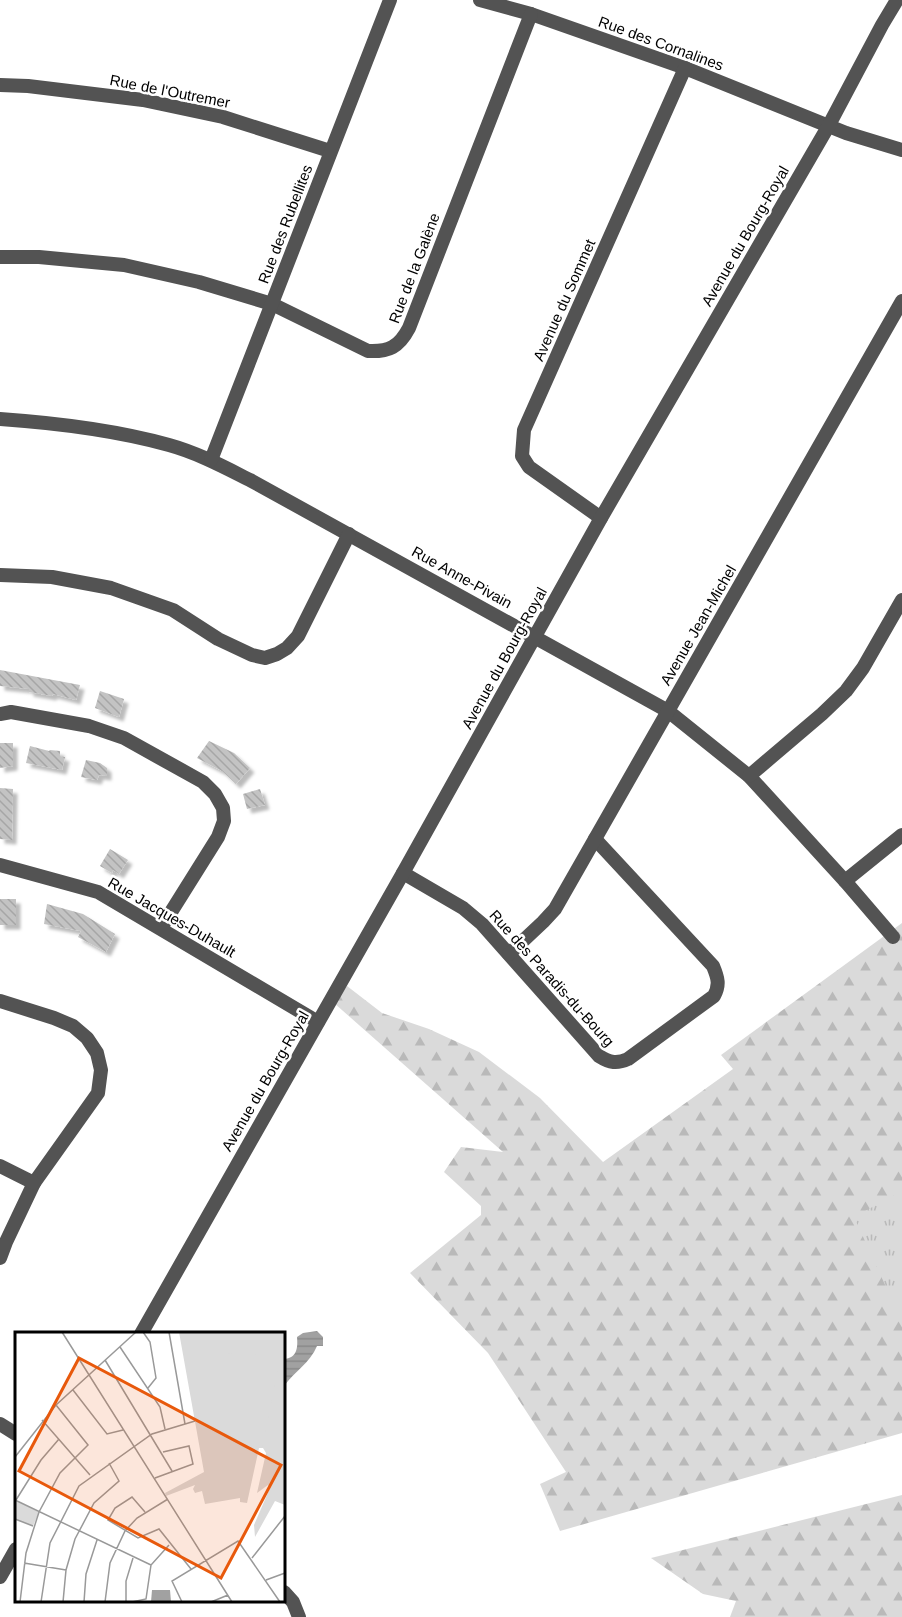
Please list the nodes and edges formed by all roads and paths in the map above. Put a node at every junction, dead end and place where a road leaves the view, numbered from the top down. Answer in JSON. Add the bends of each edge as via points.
{"nodes":[{"id":1,"x":390,"y":0,"type":"edge"},
{"id":2,"x":480,"y":0,"type":"edge"},
{"id":3,"x":897,"y":0,"type":"edge"},
{"id":4,"x":531,"y":14,"type":"junction"},
{"id":5,"x":685,"y":68,"type":"junction"},
{"id":6,"x":0,"y":85,"type":"edge"},
{"id":7,"x":829,"y":125,"type":"junction"},
{"id":8,"x":902,"y":150,"type":"edge"},
{"id":9,"x":330,"y":151,"type":"junction"},
{"id":10,"x":0,"y":257,"type":"edge"},
{"id":11,"x":902,"y":301,"type":"edge"},
{"id":12,"x":272,"y":304,"type":"junction"},
{"id":13,"x":0,"y":418,"type":"edge"},
{"id":14,"x":211,"y":460,"type":"junction"},
{"id":15,"x":601,"y":518,"type":"junction"},
{"id":16,"x":350,"y":534,"type":"junction"},
{"id":17,"x":0,"y":575,"type":"edge"},
{"id":18,"x":902,"y":600,"type":"edge"},
{"id":19,"x":535,"y":636,"type":"junction"},
{"id":20,"x":668,"y":711,"type":"junction"},
{"id":21,"x":0,"y":714,"type":"edge"},
{"id":22,"x":748,"y":776,"type":"junction"},
{"id":23,"x":902,"y":835,"type":"edge"},
{"id":24,"x":595,"y":839,"type":"junction"},
{"id":25,"x":0,"y":865,"type":"edge"},
{"id":26,"x":403,"y":873,"type":"junction"},
{"id":27,"x":845,"y":881,"type":"junction"},
{"id":28,"x":161,"y":928,"type":"junction"},
{"id":29,"x":893,"y":937,"type":"dead end"},
{"id":30,"x":509,"y":954,"type":"junction"},
{"id":31,"x":0,"y":1001,"type":"edge"},
{"id":32,"x":318,"y":1022,"type":"junction"},
{"id":33,"x":0,"y":1166,"type":"edge"},
{"id":34,"x":34,"y":1183,"type":"junction"},
{"id":35,"x":0,"y":1258,"type":"edge"},
{"id":36,"x":142,"y":1332,"type":"edge"},
{"id":37,"x":0,"y":1424,"type":"edge"},
{"id":38,"x":15,"y":1433,"type":"edge"},
{"id":39,"x":15,"y":1551,"type":"edge"},
{"id":40,"x":0,"y":1577,"type":"edge"},
{"id":41,"x":285,"y":1593,"type":"edge"},
{"id":42,"x":299,"y":1617,"type":"edge"}],
"edges":[{"from":1,"to":9,"type":"street","name":"Rue des Rubellites"},
{"from":2,"to":4,"type":"street","name":"Rue des Cornalines"},
{"from":3,"to":7,"type":"street","name":"Avenue du Bourg-Royal"},
{"from":4,"to":5,"type":"street","name":"Rue des Cornalines"},
{"from":4,"to":12,"type":"street","name":"Rue de la Galène","via":[[403,340],[393,348],[368,351]]},
{"from":5,"to":7,"type":"street","name":"Rue des Cornalines"},
{"from":5,"to":15,"type":"street","name":"Avenue du Sommet","via":[[524,430],[522,456],[529,467]]},
{"from":6,"to":9,"type":"street","name":"Rue de l'Outremer","via":[[143,100],[223,117]]},
{"from":7,"to":8,"type":"street","name":"Rue des Cornalines"},
{"from":7,"to":15,"type":"street","name":"Avenue du Bourg-Royal"},
{"from":9,"to":12,"type":"street","name":"Rue des Rubellites"},
{"from":10,"to":12,"type":"street","name":"Rue de la Galène","via":[[124,265]]},
{"from":11,"to":20,"type":"street","name":"Avenue Jean-Michel"},
{"from":12,"to":14,"type":"street","name":"Rue des Rubellites"},
{"from":13,"to":14,"type":"street","name":"Rue Anne-Pivain","via":[[103,430]]},
{"from":14,"to":16,"type":"street","name":"Rue Anne-Pivain"},
{"from":15,"to":19,"type":"street","name":"Avenue du Bourg-Royal"},
{"from":16,"to":17,"type":"street","via":[[298,636],[287,648],[265,658],[218,639],[173,610],[111,588],[52,577]]},
{"from":16,"to":19,"type":"street","name":"Rue Anne-Pivain"},
{"from":18,"to":22,"type":"street","via":[[846,691]]},
{"from":19,"to":20,"type":"street","name":"Rue Anne-Pivain"},
{"from":19,"to":26,"type":"street","name":"Avenue du Bourg-Royal"},
{"from":20,"to":22,"type":"street","name":"Rue Anne-Pivain"},
{"from":20,"to":24,"type":"street","name":"Avenue Jean-Michel"},
{"from":21,"to":28,"type":"street","via":[[11,712],[89,726],[124,738],[203,782],[215,794],[223,808],[224,821],[218,837]]},
{"from":22,"to":27,"type":"street","name":"Rue Anne-Pivain"},
{"from":23,"to":27,"type":"street"},
{"from":24,"to":30,"type":"street","name":"Avenue Jean-Michel","via":[[555,909]]},
{"from":24,"to":30,"type":"street","name":"Rue des Paradis-du-Bourg","via":[[713,966],[718,978],[714,996],[618,1064],[599,1056]]},
{"from":25,"to":28,"type":"street","name":"Rue Jacques-Duhault","via":[[98,892]]},
{"from":26,"to":30,"type":"street","name":"Rue des Paradis-du-Bourg","via":[[463,908]]},
{"from":26,"to":32,"type":"street","name":"Avenue du Bourg-Royal"},
{"from":27,"to":29,"type":"street","name":"Rue Anne-Pivain"},
{"from":28,"to":32,"type":"street","name":"Rue Jacques-Duhault"},
{"from":31,"to":34,"type":"street","via":[[73,1026],[97,1053],[102,1070],[98,1093]]},
{"from":32,"to":36,"type":"street","name":"Avenue du Bourg-Royal"},
{"from":33,"to":34,"type":"street"},
{"from":34,"to":35,"type":"street"},
{"from":37,"to":38,"type":"street"},
{"from":39,"to":40,"type":"street"},
{"from":41,"to":42,"type":"street"}]}
